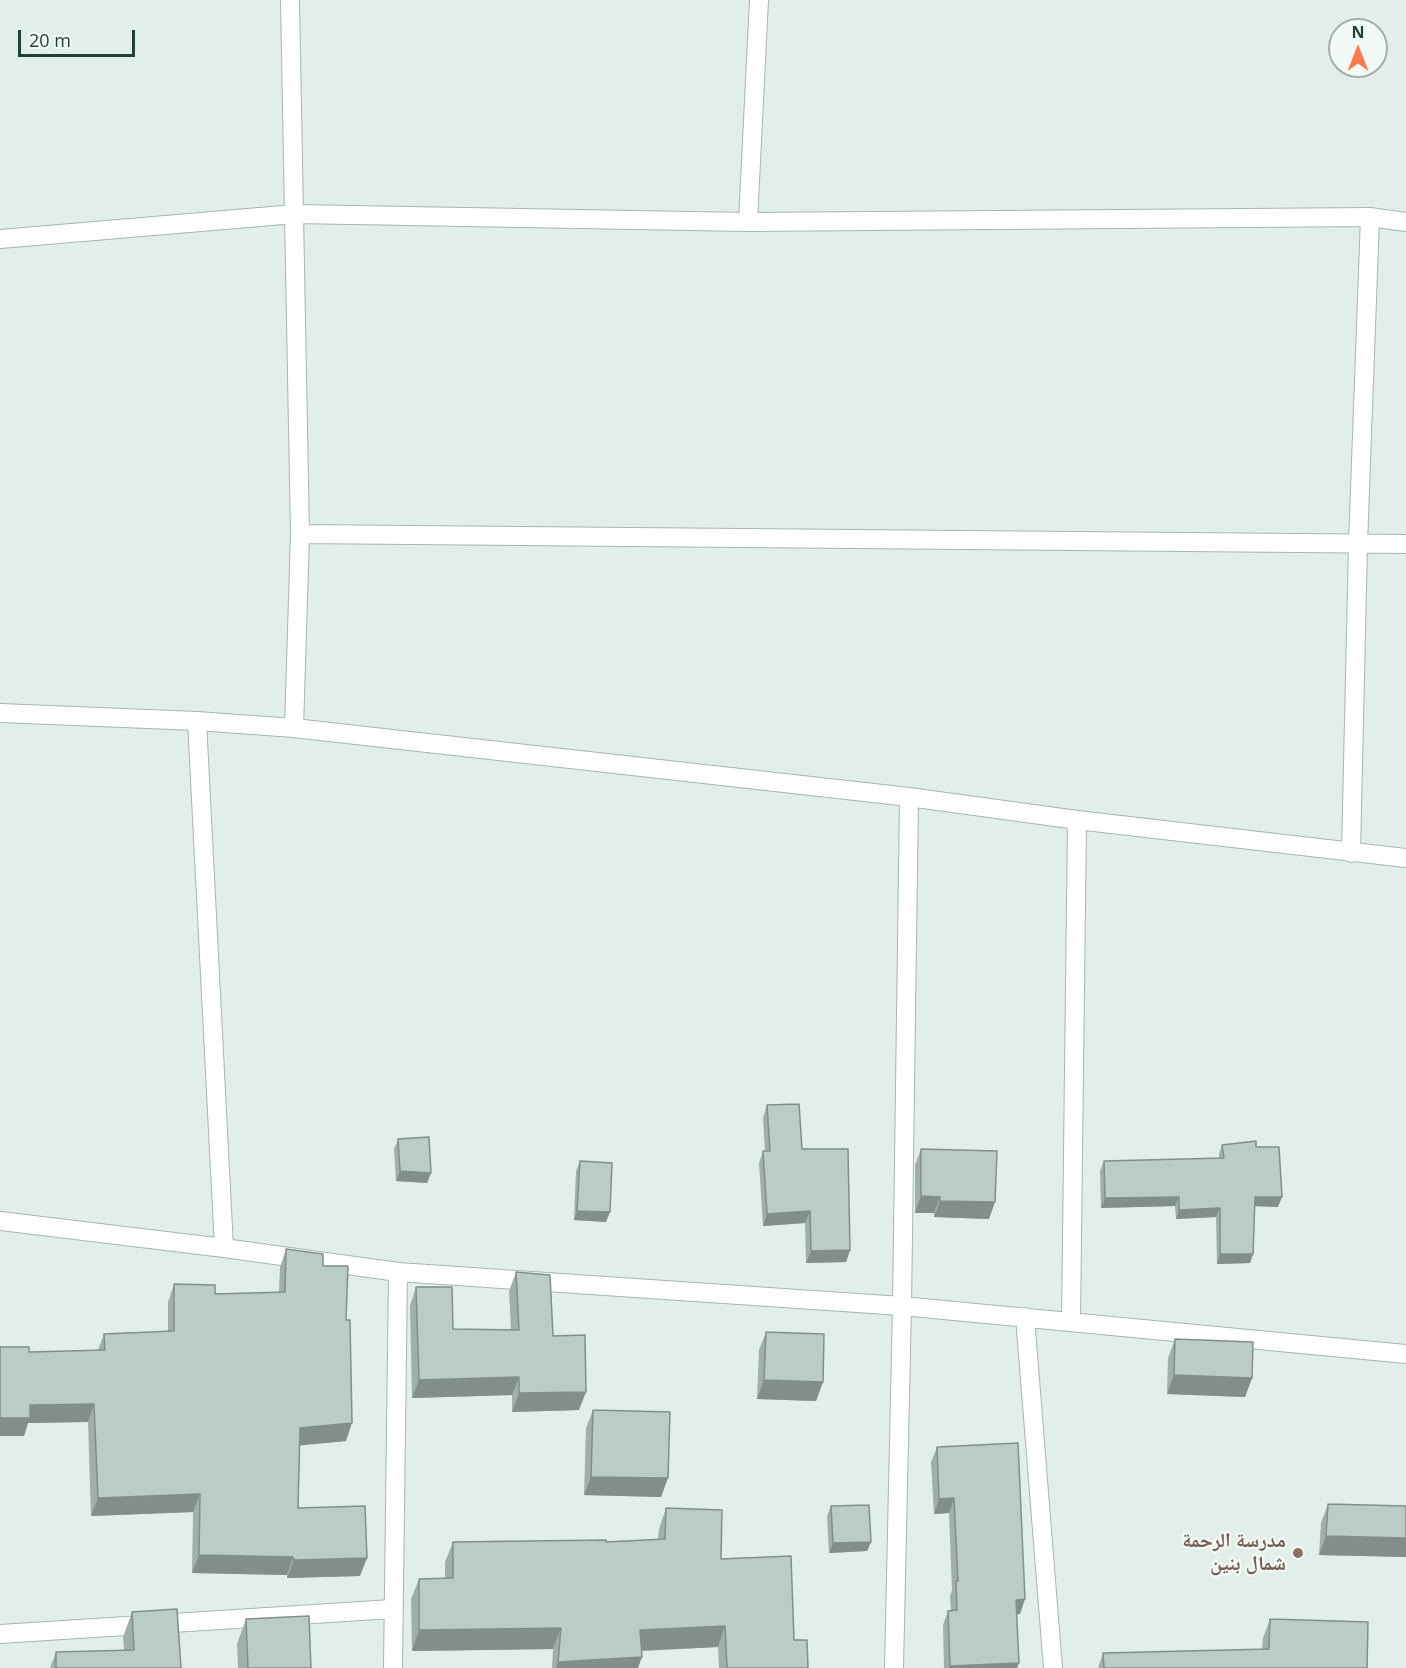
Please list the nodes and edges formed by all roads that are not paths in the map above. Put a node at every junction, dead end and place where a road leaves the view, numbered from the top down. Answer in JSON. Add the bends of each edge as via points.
{"nodes":[{"id":1,"x":290,"y":0,"type":"edge"},
{"id":2,"x":763,"y":1,"type":"edge"},
{"id":3,"x":295,"y":214,"type":"junction"},
{"id":4,"x":1370,"y":217,"type":"junction"},
{"id":5,"x":748,"y":222,"type":"junction"},
{"id":6,"x":1406,"y":222,"type":"edge"},
{"id":7,"x":0,"y":239,"type":"edge"},
{"id":8,"x":300,"y":534,"type":"junction"},
{"id":9,"x":1358,"y":544,"type":"junction"},
{"id":10,"x":1406,"y":544,"type":"edge"},
{"id":11,"x":0,"y":713,"type":"edge"},
{"id":12,"x":197,"y":721,"type":"junction"},
{"id":13,"x":294,"y":728,"type":"junction"},
{"id":14,"x":909,"y":797,"type":"junction"},
{"id":15,"x":1077,"y":820,"type":"junction"},
{"id":16,"x":1351,"y":853,"type":"junction"},
{"id":17,"x":1406,"y":858,"type":"edge"},
{"id":18,"x":0,"y":1221,"type":"edge"},
{"id":19,"x":224,"y":1248,"type":"junction"},
{"id":20,"x":398,"y":1272,"type":"junction"},
{"id":21,"x":902,"y":1306,"type":"junction"},
{"id":22,"x":1025,"y":1317,"type":"junction"},
{"id":23,"x":1071,"y":1322,"type":"junction"},
{"id":24,"x":1406,"y":1354,"type":"edge"},
{"id":25,"x":392,"y":1609,"type":"junction"},
{"id":26,"x":0,"y":1634,"type":"edge"},
{"id":27,"x":393,"y":1668,"type":"edge"},
{"id":28,"x":894,"y":1668,"type":"edge"},
{"id":29,"x":1053,"y":1668,"type":"edge"}],
"edges":[{"from":1,"to":3,"type":"street"},
{"from":2,"to":5,"type":"street"},
{"from":3,"to":5,"type":"street"},
{"from":3,"to":7,"type":"street"},
{"from":3,"to":8,"type":"street"},
{"from":4,"to":5,"type":"street"},
{"from":4,"to":6,"type":"street"},
{"from":4,"to":9,"type":"street"},
{"from":8,"to":9,"type":"street"},
{"from":8,"to":13,"type":"street"},
{"from":9,"to":10,"type":"street"},
{"from":9,"to":16,"type":"street"},
{"from":11,"to":12,"type":"street"},
{"from":12,"to":13,"type":"street"},
{"from":12,"to":19,"type":"street"},
{"from":13,"to":14,"type":"street"},
{"from":14,"to":15,"type":"street"},
{"from":14,"to":21,"type":"street"},
{"from":15,"to":16,"type":"street"},
{"from":15,"to":23,"type":"street"},
{"from":16,"to":17,"type":"street"},
{"from":18,"to":19,"type":"street"},
{"from":19,"to":20,"type":"street"},
{"from":20,"to":21,"type":"street"},
{"from":20,"to":25,"type":"street"},
{"from":21,"to":22,"type":"street"},
{"from":21,"to":28,"type":"street"},
{"from":22,"to":23,"type":"street"},
{"from":22,"to":29,"type":"street"},
{"from":23,"to":24,"type":"street"},
{"from":25,"to":26,"type":"street"},
{"from":25,"to":27,"type":"street"}]}
